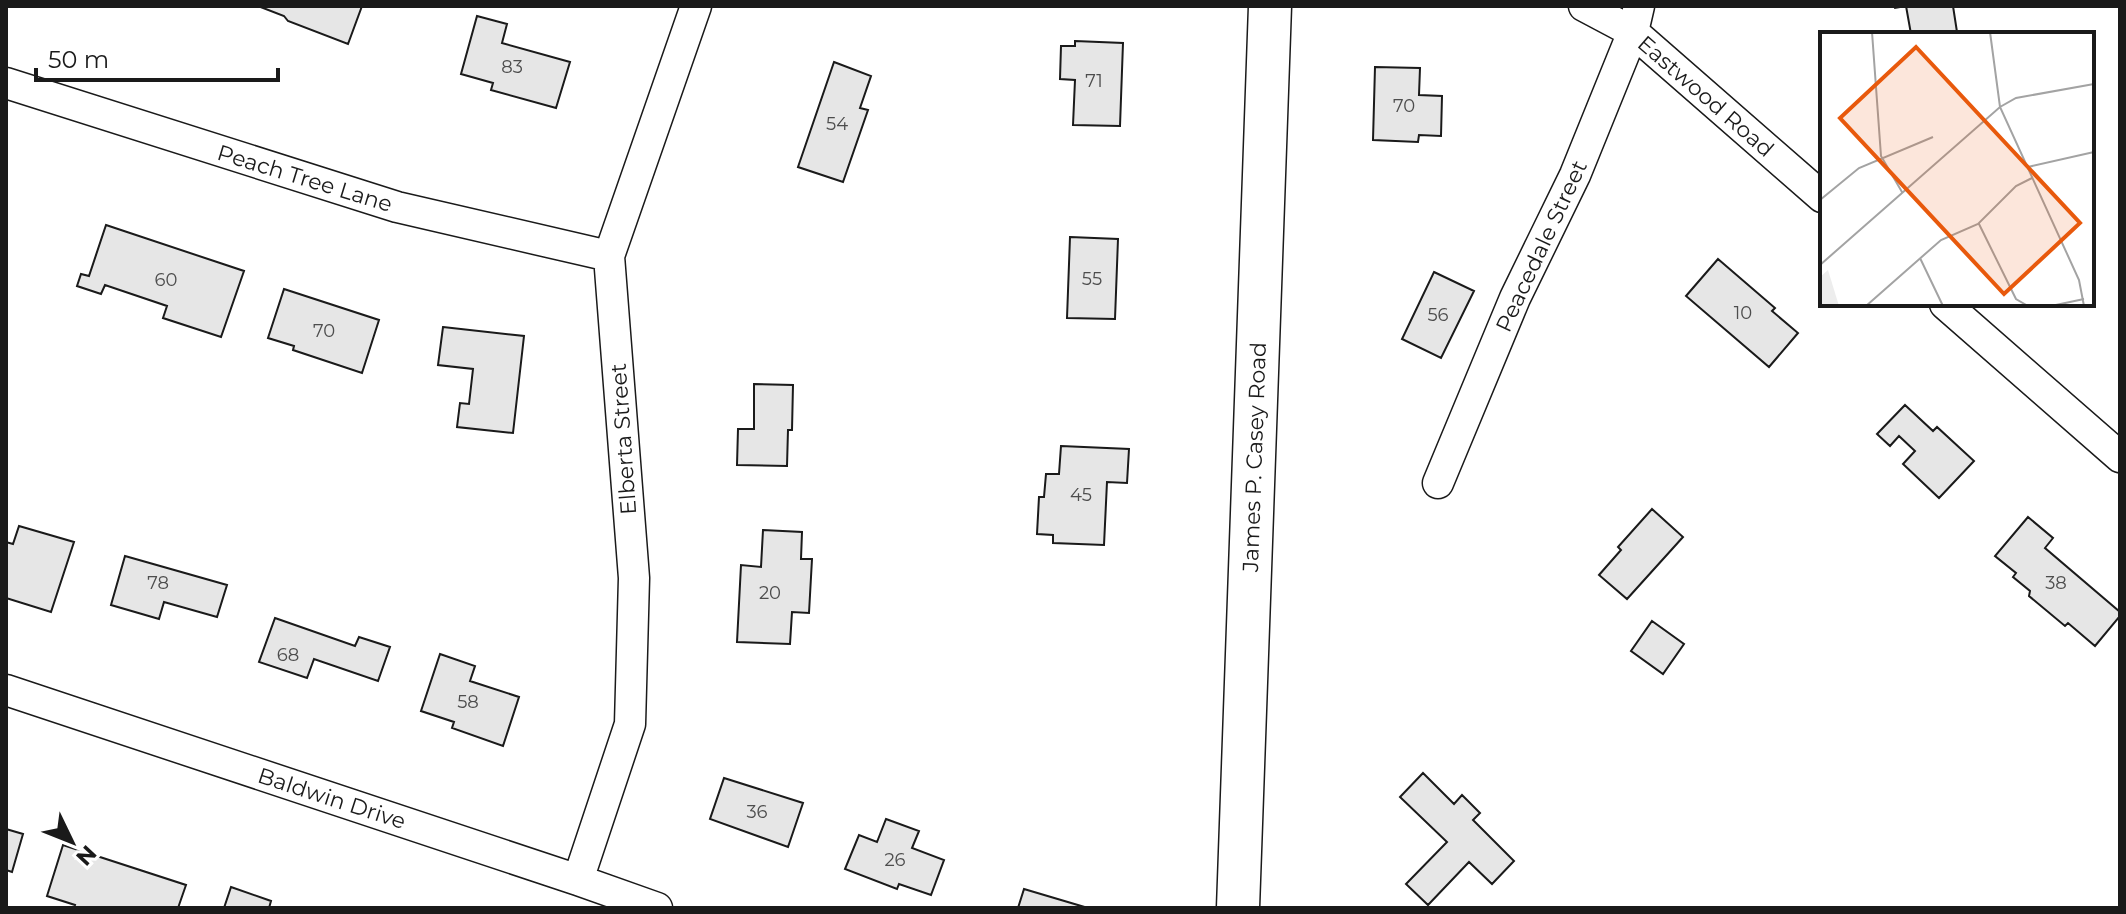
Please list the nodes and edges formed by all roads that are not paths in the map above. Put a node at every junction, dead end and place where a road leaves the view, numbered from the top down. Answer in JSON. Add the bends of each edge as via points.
{"nodes":[{"id":1,"x":696,"y":6,"type":"edge"},
{"id":2,"x":1270,"y":6,"type":"edge"},
{"id":3,"x":1584,"y":6,"type":"edge"},
{"id":4,"x":1636,"y":19,"type":"edge"},
{"id":5,"x":6,"y":83,"type":"edge"},
{"id":6,"x":1820,"y":195,"type":"edge"},
{"id":7,"x":609,"y":256,"type":"junction"},
{"id":8,"x":1947,"y":306,"type":"edge"},
{"id":9,"x":2120,"y":457,"type":"edge"},
{"id":10,"x":1438,"y":483,"type":"dead end"},
{"id":11,"x":6,"y":690,"type":"edge"},
{"id":12,"x":578,"y":880,"type":"junction"},
{"id":13,"x":657,"y":908,"type":"edge"},
{"id":14,"x":1238,"y":908,"type":"edge"}],
"edges":[{"from":1,"to":7,"type":"street","name":"Elberta Street"},
{"from":2,"to":14,"type":"main road","name":"James P. Casey Road"},
{"from":3,"to":4,"type":"street","name":"Eastwood Road"},
{"from":4,"to":6,"type":"street","name":"Eastwood Road"},
{"from":4,"to":10,"type":"street","name":"Peacedale Street","via":[[1575,175],[1515,298]]},
{"from":5,"to":7,"type":"street","name":"Peach Tree Lane","via":[[397,207]]},
{"from":7,"to":12,"type":"street","name":"Elberta Street","via":[[634,578],[630,724]]},
{"from":8,"to":9,"type":"street"},
{"from":11,"to":12,"type":"street","name":"Baldwin Drive"},
{"from":12,"to":13,"type":"street","name":"Baldwin Drive"}]}
